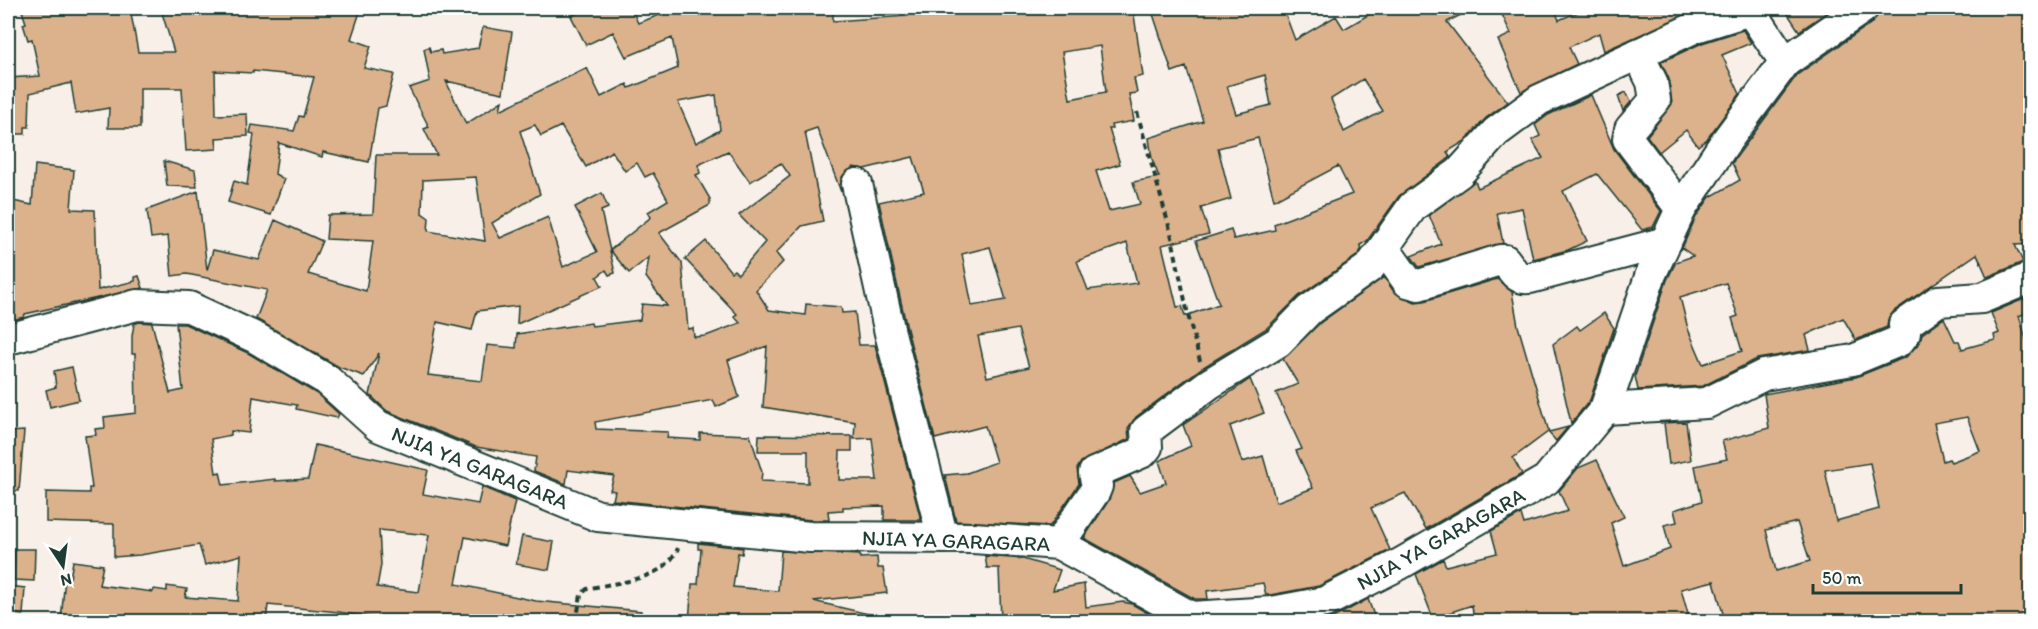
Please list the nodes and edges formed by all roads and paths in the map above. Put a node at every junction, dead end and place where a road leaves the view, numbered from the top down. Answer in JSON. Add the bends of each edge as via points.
{"nodes":[{"id":1,"x":1863,"y":8,"type":"edge"},
{"id":2,"x":1638,"y":54,"type":"junction"},
{"id":3,"x":1785,"y":62,"type":"junction"},
{"id":4,"x":1137,"y":112,"type":"dead end"},
{"id":5,"x":857,"y":184,"type":"dead end"},
{"id":6,"x":1681,"y":209,"type":"junction"},
{"id":7,"x":1666,"y":242,"type":"junction"},
{"id":8,"x":1384,"y":248,"type":"junction"},
{"id":9,"x":2031,"y":278,"type":"edge"},
{"id":10,"x":8,"y":339,"type":"edge"},
{"id":11,"x":1209,"y":384,"type":"junction"},
{"id":12,"x":1605,"y":409,"type":"junction"},
{"id":13,"x":687,"y":525,"type":"junction"},
{"id":14,"x":943,"y":538,"type":"junction"},
{"id":15,"x":1059,"y":544,"type":"junction"},
{"id":16,"x":576,"y":621,"type":"edge"}],
"edges":[{"from":1,"to":3,"type":"street","name":"NJIA YA GARAGARA"},
{"from":2,"to":3,"type":"street","via":[[1696,27],[1747,11],[1754,14]]},
{"from":2,"to":6,"type":"street","via":[[1652,82],[1655,100],[1630,129],[1628,139]]},
{"from":2,"to":8,"type":"street","via":[[1539,100],[1496,132],[1459,173],[1413,206]]},
{"from":3,"to":6,"type":"street","name":"NJIA YA GARAGARA"},
{"from":4,"to":11,"type":"path","via":[[1171,233],[1190,325]]},
{"from":5,"to":14,"type":"street","via":[[890,333]]},
{"from":6,"to":7,"type":"street","name":"NJIA YA GARAGARA"},
{"from":7,"to":8,"type":"street","via":[[1530,278],[1515,276],[1505,260],[1500,260],[1419,285],[1408,282]]},
{"from":7,"to":12,"type":"street","name":"NJIA YA GARAGARA","via":[[1651,274]]},
{"from":8,"to":11,"type":"street","via":[[1370,267],[1309,310],[1278,342]]},
{"from":9,"to":12,"type":"street","via":[[1982,298],[1938,300],[1904,325],[1905,333],[1899,341],[1853,360],[1764,375],[1707,403]]},
{"from":10,"to":13,"type":"street","name":"NJIA YA GARAGARA","via":[[137,305],[189,307],[256,338],[327,380],[378,426],[598,516]]},
{"from":11,"to":15,"type":"street","via":[[1149,426],[1143,452],[1094,473],[1095,491]]},
{"from":12,"to":15,"type":"street","name":"NJIA YA GARAGARA","via":[[1546,480],[1325,602],[1272,612],[1191,617]]},
{"from":13,"to":14,"type":"street","name":"NJIA YA GARAGARA","via":[[810,537]]},
{"from":13,"to":16,"type":"path","via":[[674,558],[652,574],[587,589],[581,595]]},
{"from":14,"to":15,"type":"street","name":"NJIA YA GARAGARA"}]}
